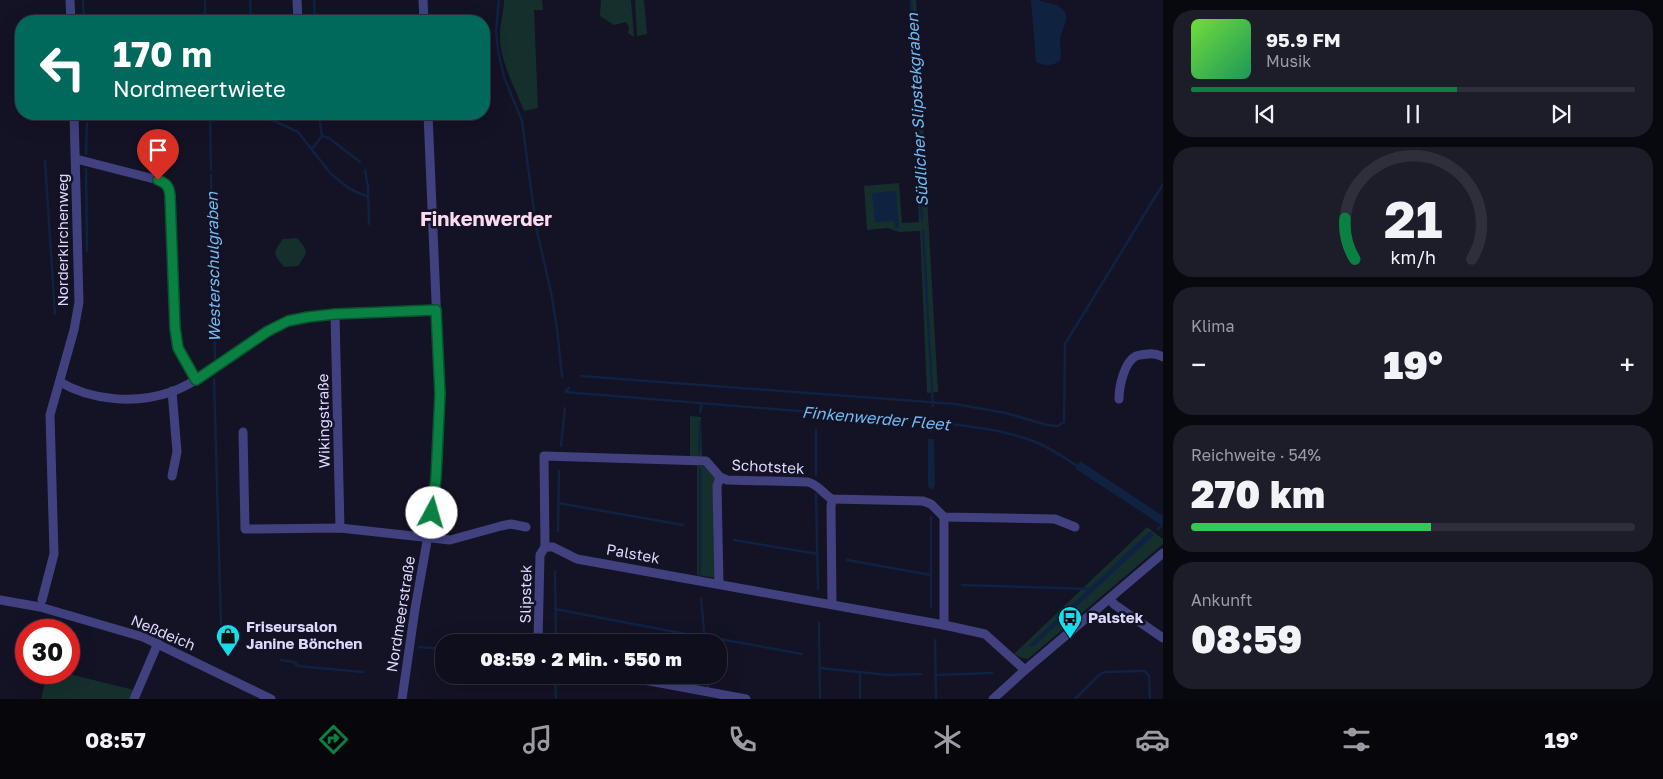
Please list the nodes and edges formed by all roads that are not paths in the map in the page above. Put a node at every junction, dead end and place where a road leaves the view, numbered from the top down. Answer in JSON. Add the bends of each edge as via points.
{"nodes":[{"id":1,"x":70,"y":0,"type":"edge"},
{"id":2,"x":298,"y":0,"type":"edge"},
{"id":3,"x":423,"y":0,"type":"edge"},
{"id":4,"x":71,"y":15,"type":"edge"},
{"id":5,"x":298,"y":15,"type":"edge"},
{"id":6,"x":424,"y":15,"type":"edge"},
{"id":7,"x":74,"y":120,"type":"edge"},
{"id":8,"x":428,"y":120,"type":"edge"},
{"id":9,"x":76,"y":159,"type":"junction"},
{"id":10,"x":436,"y":310,"type":"junction"},
{"id":11,"x":335,"y":314,"type":"junction"},
{"id":12,"x":1161,"y":352,"type":"edge"},
{"id":13,"x":196,"y":380,"type":"junction"},
{"id":14,"x":60,"y":382,"type":"junction"},
{"id":15,"x":172,"y":392,"type":"junction"},
{"id":16,"x":1118,"y":398,"type":"dead end"},
{"id":17,"x":243,"y":432,"type":"dead end"},
{"id":18,"x":172,"y":476,"type":"dead end"},
{"id":19,"x":720,"y":477,"type":"junction"},
{"id":20,"x":832,"y":499,"type":"junction"},
{"id":21,"x":944,"y":517,"type":"junction"},
{"id":22,"x":1075,"y":526,"type":"dead end"},
{"id":23,"x":526,"y":527,"type":"dead end"},
{"id":24,"x":340,"y":528,"type":"junction"},
{"id":25,"x":428,"y":538,"type":"junction"},
{"id":26,"x":544,"y":548,"type":"junction"},
{"id":27,"x":1163,"y":553,"type":"edge"},
{"id":28,"x":719,"y":584,"type":"junction"},
{"id":29,"x":1109,"y":599,"type":"junction"},
{"id":30,"x":0,"y":600,"type":"edge"},
{"id":31,"x":41,"y":604,"type":"junction"},
{"id":32,"x":832,"y":604,"type":"junction"},
{"id":33,"x":944,"y":625,"type":"junction"},
{"id":34,"x":538,"y":634,"type":"edge"},
{"id":35,"x":1163,"y":638,"type":"edge"},
{"id":36,"x":158,"y":643,"type":"junction"},
{"id":37,"x":1025,"y":670,"type":"junction"},
{"id":38,"x":666,"y":684,"type":"edge"},
{"id":39,"x":259,"y":697,"type":"edge"},
{"id":40,"x":134,"y":699,"type":"edge"},
{"id":41,"x":271,"y":699,"type":"edge"},
{"id":42,"x":402,"y":699,"type":"edge"},
{"id":43,"x":746,"y":699,"type":"edge"},
{"id":44,"x":993,"y":699,"type":"edge"}],
"edges":[{"from":1,"to":4,"type":"street"},
{"from":2,"to":5,"type":"street"},
{"from":3,"to":6,"type":"street"},
{"from":7,"to":9,"type":"street","name":"Norderkirchenweg"},
{"from":8,"to":10,"type":"street","name":"Nordmeerstraße"},
{"from":9,"to":13,"type":"street","via":[[158,180],[169,189],[175,328],[178,348]]},
{"from":9,"to":14,"type":"street","name":"Norderkirchenweg","via":[[79,302]]},
{"from":10,"to":11,"type":"street"},
{"from":10,"to":25,"type":"street","name":"Nordmeerstraße","via":[[440,394],[436,478]]},
{"from":11,"to":13,"type":"street","via":[[288,321]]},
{"from":11,"to":24,"type":"street","name":"Wikingstraße"},
{"from":12,"to":16,"type":"street","via":[[1133,359],[1120,380]]},
{"from":13,"to":15,"type":"street"},
{"from":14,"to":15,"type":"street","via":[[72,389],[111,398],[140,398]]},
{"from":14,"to":31,"type":"street","name":"Norderkirchenweg","via":[[50,416],[54,554]]},
{"from":15,"to":18,"type":"street","via":[[176,452]]},
{"from":17,"to":24,"type":"street","via":[[246,529]]},
{"from":19,"to":20,"type":"street","name":"Schotstek","via":[[727,480],[808,482]]},
{"from":19,"to":26,"type":"street","name":"Schotstek","via":[[706,461],[544,456]]},
{"from":19,"to":28,"type":"street","via":[[717,486]]},
{"from":20,"to":21,"type":"street","via":[[923,501]]},
{"from":20,"to":32,"type":"street"},
{"from":21,"to":22,"type":"street","via":[[1055,519]]},
{"from":21,"to":33,"type":"street"},
{"from":23,"to":25,"type":"street","via":[[511,524],[450,540]]},
{"from":24,"to":25,"type":"street"},
{"from":25,"to":42,"type":"street","name":"Nordmeerstraße","via":[[414,609]]},
{"from":26,"to":28,"type":"street","name":"Palstek","via":[[553,547],[577,558]]},
{"from":26,"to":34,"type":"street","name":"Slipstek","via":[[540,555]]},
{"from":27,"to":29,"type":"street"},
{"from":28,"to":32,"type":"street","name":"Palstek"},
{"from":29,"to":35,"type":"street"},
{"from":29,"to":37,"type":"street"},
{"from":30,"to":31,"type":"street","name":"Neßdeich"},
{"from":31,"to":36,"type":"street","name":"Neßdeich"},
{"from":32,"to":33,"type":"street","name":"Palstek"},
{"from":33,"to":37,"type":"street","name":"Palstek","via":[[985,634]]},
{"from":36,"to":39,"type":"street","name":"Neßdeich"},
{"from":36,"to":40,"type":"street"},
{"from":37,"to":44,"type":"street"},
{"from":38,"to":43,"type":"street"},
{"from":39,"to":41,"type":"street","name":"Neßdeich"}]}
